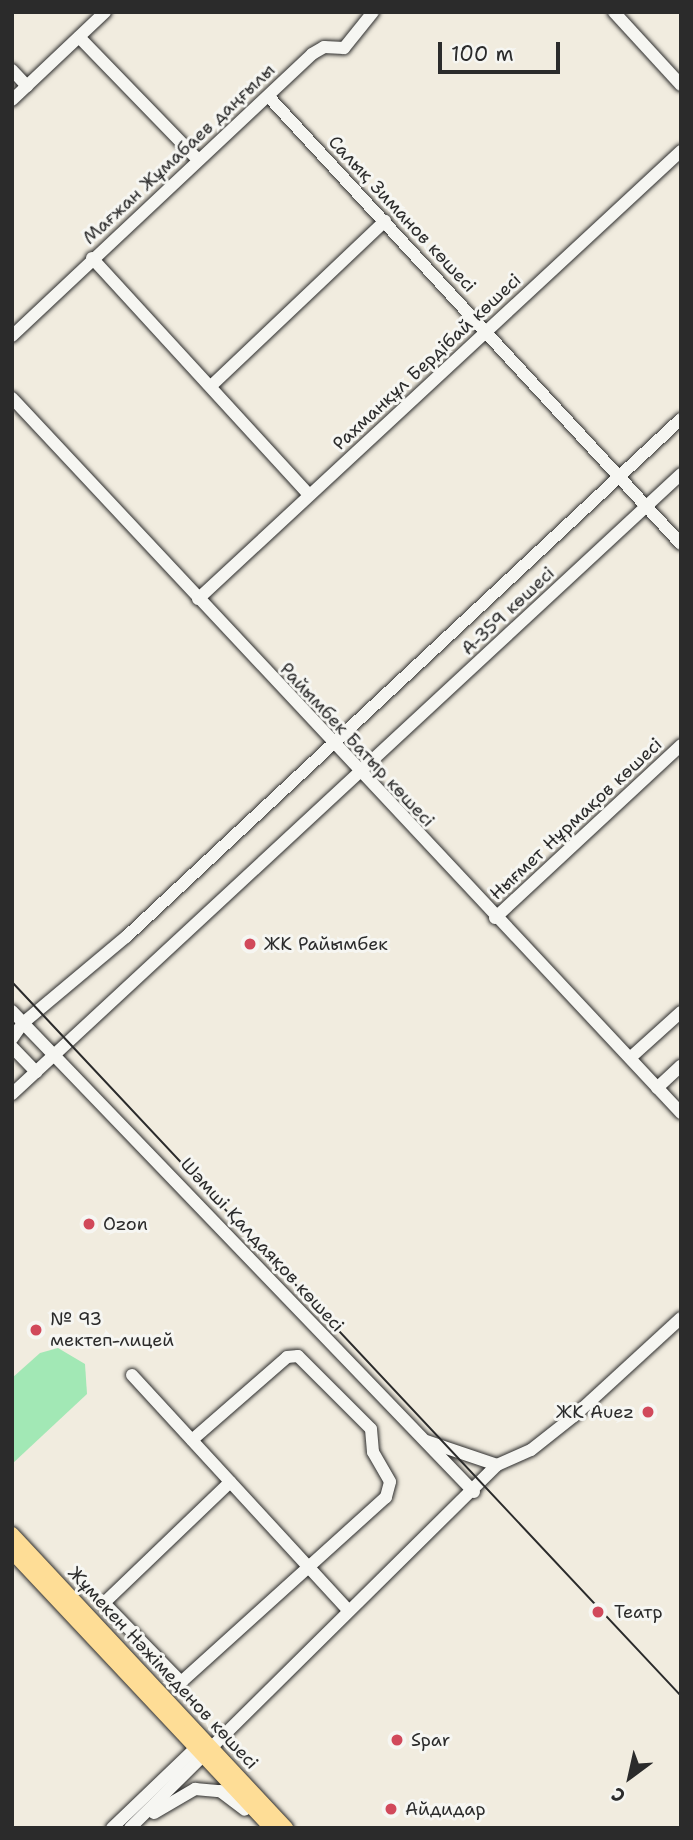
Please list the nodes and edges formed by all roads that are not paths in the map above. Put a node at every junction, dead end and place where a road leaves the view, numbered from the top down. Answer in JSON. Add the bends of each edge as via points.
{"nodes":[{"id":1,"x":105,"y":12,"type":"edge"},
{"id":2,"x":373,"y":12,"type":"edge"},
{"id":3,"x":614,"y":12,"type":"edge"},
{"id":4,"x":79,"y":37,"type":"junction"},
{"id":5,"x":12,"y":70,"type":"edge"},
{"id":6,"x":681,"y":85,"type":"edge"},
{"id":7,"x":27,"y":86,"type":"junction"},
{"id":8,"x":268,"y":96,"type":"junction"},
{"id":9,"x":12,"y":100,"type":"edge"},
{"id":10,"x":681,"y":151,"type":"edge"},
{"id":11,"x":198,"y":160,"type":"junction"},
{"id":12,"x":385,"y":221,"type":"junction"},
{"id":13,"x":92,"y":258,"type":"junction"},
{"id":14,"x":487,"y":331,"type":"junction"},
{"id":15,"x":12,"y":336,"type":"edge"},
{"id":16,"x":211,"y":386,"type":"junction"},
{"id":17,"x":12,"y":398,"type":"edge"},
{"id":18,"x":681,"y":419,"type":"edge"},
{"id":19,"x":681,"y":474,"type":"edge"},
{"id":20,"x":617,"y":478,"type":"junction"},
{"id":21,"x":309,"y":495,"type":"junction"},
{"id":22,"x":646,"y":506,"type":"junction"},
{"id":23,"x":681,"y":544,"type":"edge"},
{"id":24,"x":198,"y":600,"type":"junction"},
{"id":25,"x":331,"y":743,"type":"junction"},
{"id":26,"x":681,"y":745,"type":"edge"},
{"id":27,"x":359,"y":774,"type":"junction"},
{"id":28,"x":495,"y":918,"type":"junction"},
{"id":29,"x":12,"y":1011,"type":"edge"},
{"id":30,"x":681,"y":1012,"type":"edge"},
{"id":31,"x":23,"y":1023,"type":"junction"},
{"id":32,"x":12,"y":1039,"type":"edge"},
{"id":33,"x":12,"y":1047,"type":"edge"},
{"id":34,"x":57,"y":1055,"type":"junction"},
{"id":35,"x":630,"y":1058,"type":"junction"},
{"id":36,"x":681,"y":1066,"type":"edge"},
{"id":37,"x":36,"y":1072,"type":"junction"},
{"id":38,"x":657,"y":1087,"type":"junction"},
{"id":39,"x":12,"y":1094,"type":"edge"},
{"id":40,"x":681,"y":1113,"type":"edge"},
{"id":41,"x":681,"y":1318,"type":"edge"},
{"id":42,"x":132,"y":1375,"type":"dead end"},
{"id":43,"x":192,"y":1440,"type":"junction"},
{"id":44,"x":423,"y":1440,"type":"junction"},
{"id":45,"x":497,"y":1465,"type":"junction"},
{"id":46,"x":230,"y":1482,"type":"junction"},
{"id":47,"x":474,"y":1492,"type":"junction"},
{"id":48,"x":12,"y":1534,"type":"edge"},
{"id":49,"x":12,"y":1552,"type":"edge"},
{"id":50,"x":309,"y":1567,"type":"junction"},
{"id":51,"x":348,"y":1610,"type":"junction"},
{"id":52,"x":204,"y":1749,"type":"junction"},
{"id":53,"x":112,"y":1828,"type":"edge"},
{"id":54,"x":132,"y":1828,"type":"edge"},
{"id":55,"x":263,"y":1828,"type":"edge"},
{"id":56,"x":271,"y":1828,"type":"edge"},
{"id":57,"x":286,"y":1828,"type":"edge"}],
"edges":[{"from":1,"to":4,"type":"street"},
{"from":2,"to":8,"type":"street","name":"Мағжан Жұмабаев даңғылы","via":[[344,48],[324,47],[312,54]]},
{"from":3,"to":6,"type":"street"},
{"from":4,"to":7,"type":"street"},
{"from":4,"to":11,"type":"street"},
{"from":5,"to":7,"type":"street"},
{"from":7,"to":9,"type":"street"},
{"from":8,"to":11,"type":"street","name":"Мағжан Жұмабаев даңғылы"},
{"from":8,"to":12,"type":"street","name":"Салық Зиманов көшесі"},
{"from":10,"to":14,"type":"street","name":"Рахманқұл Бердібай көшесі"},
{"from":11,"to":13,"type":"street","name":"Мағжан Жұмабаев даңғылы"},
{"from":12,"to":14,"type":"street","name":"Салық Зиманов көшесі"},
{"from":12,"to":16,"type":"street"},
{"from":13,"to":15,"type":"street","name":"Мағжан Жұмабаев даңғылы"},
{"from":13,"to":16,"type":"street"},
{"from":14,"to":20,"type":"street","name":"Салық Зиманов көшесі"},
{"from":14,"to":21,"type":"street","name":"Рахманқұл Бердібай көшесі"},
{"from":16,"to":21,"type":"street"},
{"from":17,"to":24,"type":"street","name":"Райымбек Батыр көшесі"},
{"from":18,"to":20,"type":"street"},
{"from":19,"to":22,"type":"street","name":"А-359 көшесі"},
{"from":20,"to":22,"type":"street","name":"Салық Зиманов көшесі"},
{"from":20,"to":25,"type":"street"},
{"from":21,"to":24,"type":"street","name":"Рахманқұл Бердібай көшесі"},
{"from":22,"to":23,"type":"street","name":"Салық Зиманов көшесі"},
{"from":22,"to":27,"type":"street","name":"А-359 көшесі"},
{"from":24,"to":25,"type":"street","name":"Райымбек Батыр көшесі"},
{"from":25,"to":27,"type":"street","name":"Райымбек Батыр көшесі"},
{"from":25,"to":31,"type":"street","via":[[126,937]]},
{"from":26,"to":28,"type":"street","name":"Нығмет Нұрмақов көшесі"},
{"from":27,"to":28,"type":"street","name":"Райымбек Батыр көшесі"},
{"from":27,"to":34,"type":"street","name":"А-359 көшесі"},
{"from":28,"to":35,"type":"street","name":"Райымбек Батыр көшесі"},
{"from":29,"to":31,"type":"street","name":"Шәмші Қалдаяқов көшесі"},
{"from":30,"to":35,"type":"street"},
{"from":31,"to":32,"type":"street"},
{"from":31,"to":34,"type":"street","name":"Шәмші Қалдаяқов көшесі"},
{"from":33,"to":37,"type":"street"},
{"from":34,"to":37,"type":"street","name":"А-359 көшесі"},
{"from":34,"to":44,"type":"street","name":"Шәмші Қалдаяқов көшесі"},
{"from":35,"to":38,"type":"street","name":"Райымбек Батыр көшесі"},
{"from":36,"to":38,"type":"street"},
{"from":37,"to":39,"type":"street","name":"А-359 көшесі"},
{"from":38,"to":40,"type":"street","name":"Райымбек Батыр көшесі"},
{"from":41,"to":45,"type":"street","via":[[574,1416],[531,1450]]},
{"from":42,"to":43,"type":"street"},
{"from":43,"to":46,"type":"street"},
{"from":43,"to":50,"type":"street","via":[[287,1357],[307,1364],[370,1429],[373,1452],[390,1482],[386,1497]]},
{"from":44,"to":45,"type":"street"},
{"from":44,"to":47,"type":"street","name":"Шәмші Қалдаяқов көшесі"},
{"from":45,"to":47,"type":"street"},
{"from":46,"to":50,"type":"street"},
{"from":46,"to":50,"type":"street","via":[[104,1603],[181,1682]]},
{"from":47,"to":51,"type":"street"},
{"from":48,"to":52,"type":"main road","name":"Жұмекен Нәжімеденов көшесі"},
{"from":49,"to":52,"type":"main road","name":"Жұмекен Нәжімеденов көшесі"},
{"from":50,"to":51,"type":"street"},
{"from":51,"to":52,"type":"street"},
{"from":52,"to":53,"type":"street"},
{"from":52,"to":54,"type":"street"},
{"from":52,"to":56,"type":"main road","name":"Жұмекен Нәжімеденов көшесі"},
{"from":52,"to":57,"type":"main road","name":"Жұмекен Нәжімеденов көшесі"},
{"from":54,"to":55,"type":"street","via":[[195,1789],[234,1798]]}]}
